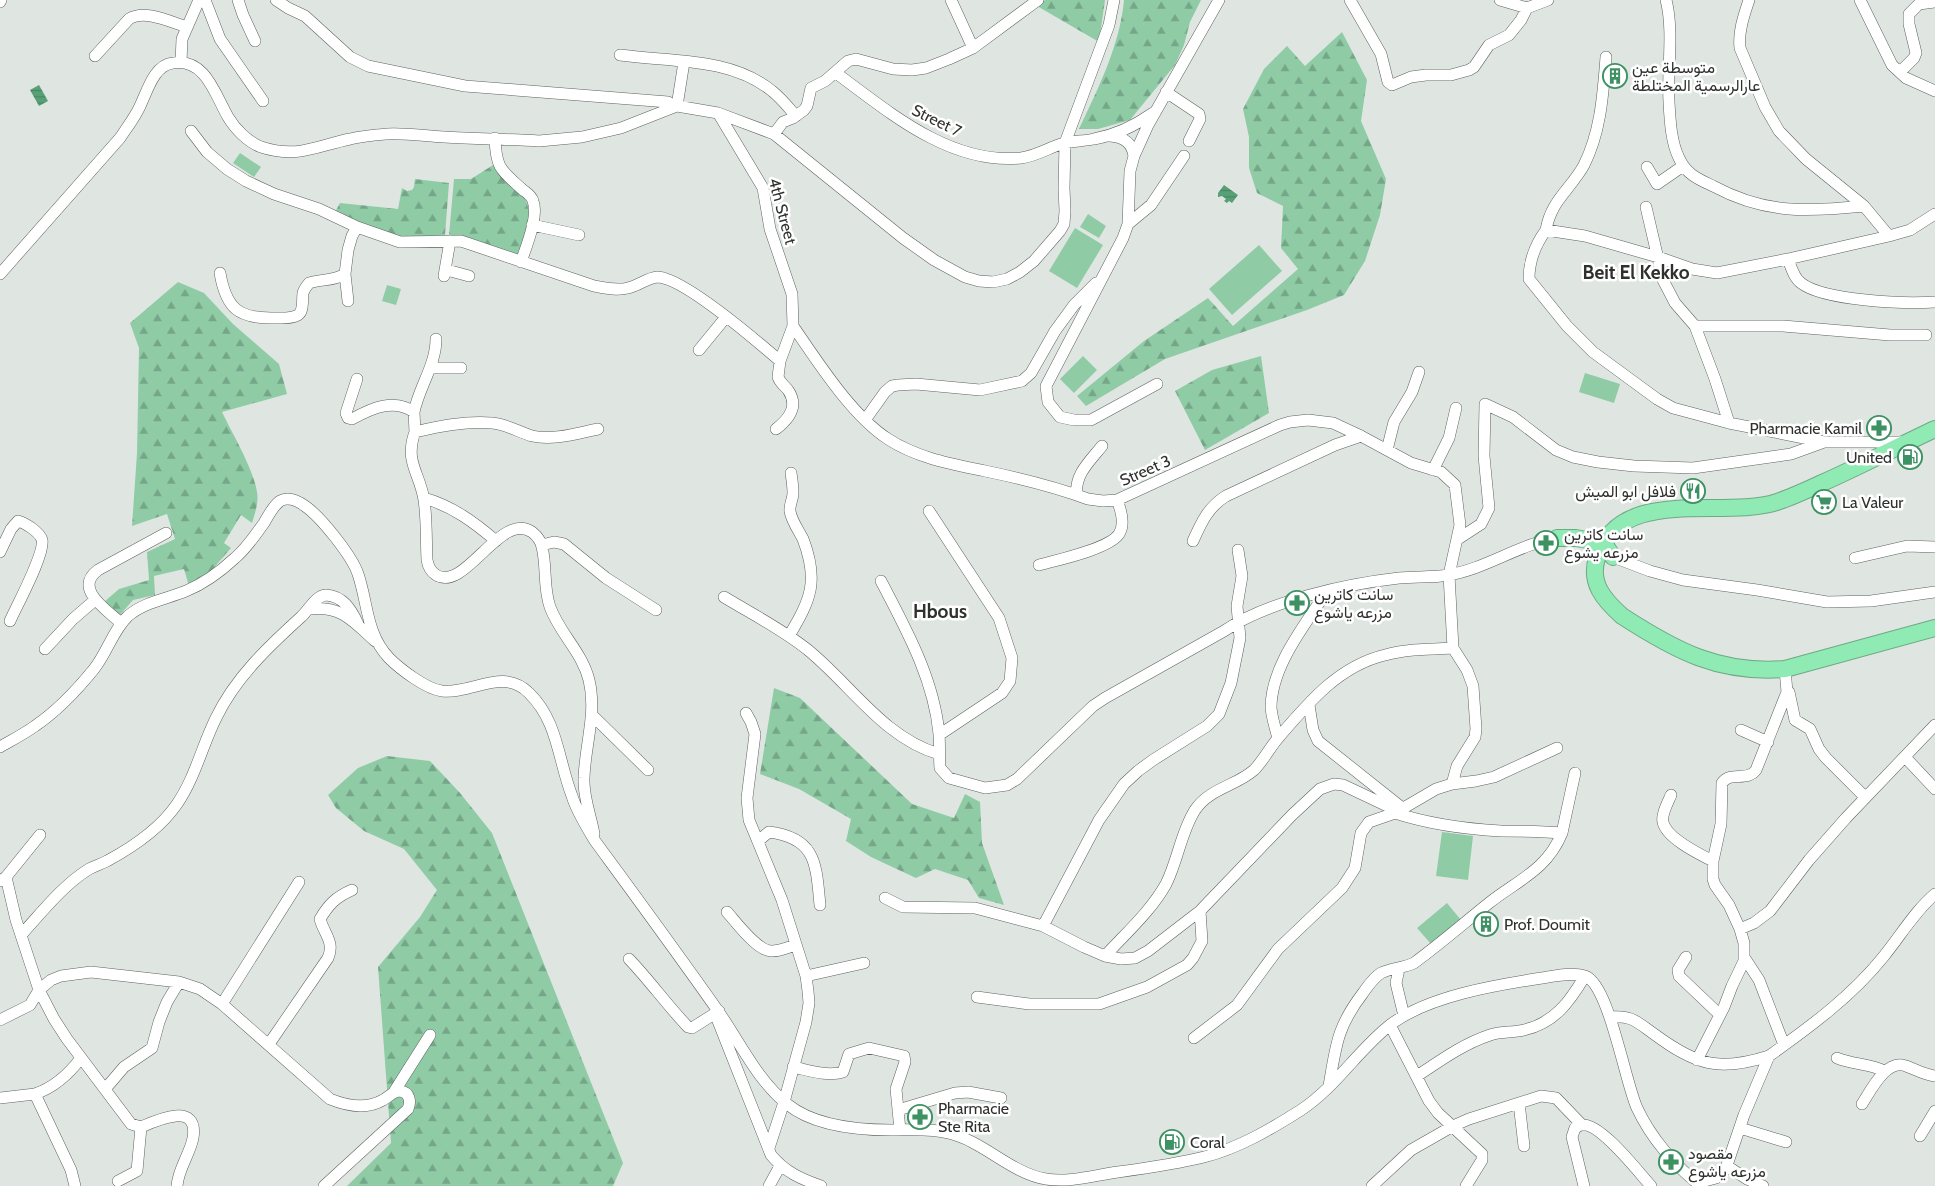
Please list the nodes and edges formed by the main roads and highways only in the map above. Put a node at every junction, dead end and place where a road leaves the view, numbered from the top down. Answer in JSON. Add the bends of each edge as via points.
{"nodes":[{"id":1,"x":1935,"y":429,"type":"edge"},
{"id":2,"x":1557,"y":538,"type":"road end"},
{"id":3,"x":1605,"y":552,"type":"junction"},
{"id":4,"x":1935,"y":628,"type":"edge"}],
"edges":[{"from":1,"to":3,"type":"highway","via":[[1768,505],[1654,511],[1633,516],[1619,525]]},
{"from":2,"to":3,"type":"highway","via":[[1576,538]]},
{"from":3,"to":4,"type":"highway","via":[[1595,579],[1612,607],[1637,626],[1684,652],[1735,668],[1785,669]]}]}
